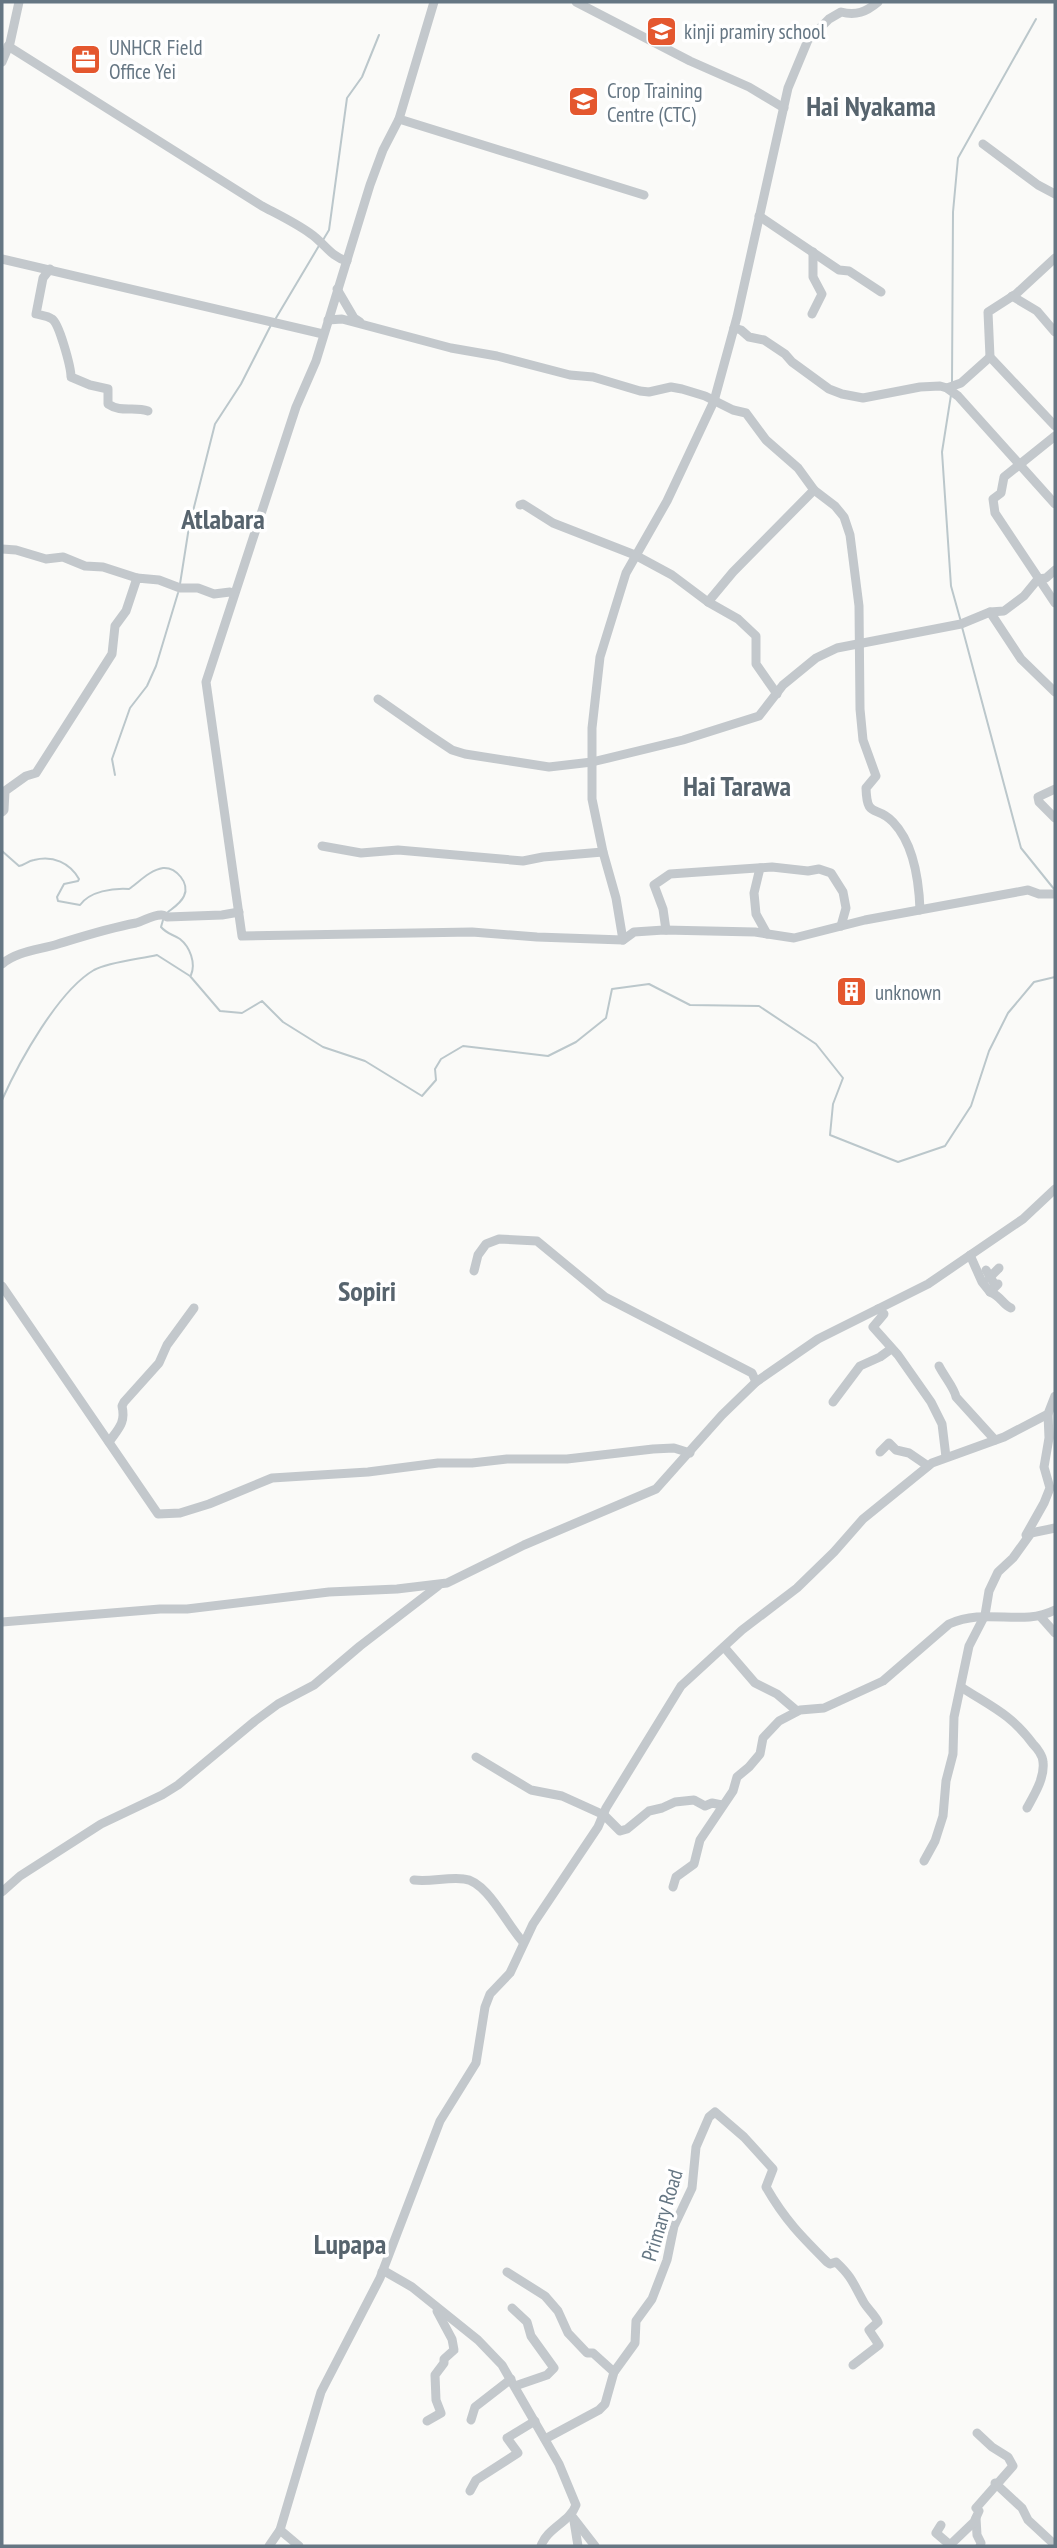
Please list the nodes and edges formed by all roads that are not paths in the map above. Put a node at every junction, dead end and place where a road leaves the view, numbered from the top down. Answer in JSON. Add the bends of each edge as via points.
{"nodes":[{"id":1,"x":19,"y":2,"type":"edge"},
{"id":2,"x":434,"y":2,"type":"edge"},
{"id":3,"x":576,"y":2,"type":"edge"},
{"id":4,"x":845,"y":2,"type":"edge"},
{"id":5,"x":878,"y":2,"type":"edge"},
{"id":6,"x":847,"y":13,"type":"junction"},
{"id":7,"x":8,"y":46,"type":"junction"},
{"id":8,"x":2,"y":62,"type":"edge"},
{"id":9,"x":784,"y":108,"type":"junction"},
{"id":10,"x":398,"y":119,"type":"junction"},
{"id":11,"x":983,"y":144,"type":"dead end"},
{"id":12,"x":1055,"y":194,"type":"edge"},
{"id":13,"x":644,"y":195,"type":"dead end"},
{"id":14,"x":759,"y":216,"type":"junction"},
{"id":15,"x":813,"y":252,"type":"junction"},
{"id":16,"x":1055,"y":258,"type":"edge"},
{"id":17,"x":2,"y":259,"type":"edge"},
{"id":18,"x":347,"y":261,"type":"junction"},
{"id":19,"x":50,"y":269,"type":"junction"},
{"id":20,"x":337,"y":289,"type":"junction"},
{"id":21,"x":881,"y":292,"type":"dead end"},
{"id":22,"x":1012,"y":296,"type":"junction"},
{"id":23,"x":811,"y":314,"type":"dead end"},
{"id":24,"x":328,"y":320,"type":"junction"},
{"id":25,"x":363,"y":324,"type":"junction"},
{"id":26,"x":734,"y":328,"type":"junction"},
{"id":27,"x":1055,"y":332,"type":"edge"},
{"id":28,"x":323,"y":334,"type":"junction"},
{"id":29,"x":990,"y":356,"type":"junction"},
{"id":30,"x":947,"y":388,"type":"junction"},
{"id":31,"x":714,"y":401,"type":"junction"},
{"id":32,"x":148,"y":411,"type":"dead end"},
{"id":33,"x":1055,"y":426,"type":"edge"},
{"id":34,"x":1055,"y":436,"type":"edge"},
{"id":35,"x":1020,"y":464,"type":"junction"},
{"id":36,"x":814,"y":490,"type":"junction"},
{"id":37,"x":520,"y":505,"type":"dead end"},
{"id":38,"x":1055,"y":505,"type":"edge"},
{"id":39,"x":2,"y":549,"type":"edge"},
{"id":40,"x":635,"y":555,"type":"junction"},
{"id":41,"x":1055,"y":570,"type":"edge"},
{"id":42,"x":137,"y":578,"type":"junction"},
{"id":43,"x":1038,"y":579,"type":"junction"},
{"id":44,"x":234,"y":594,"type":"junction"},
{"id":45,"x":708,"y":602,"type":"junction"},
{"id":46,"x":1055,"y":603,"type":"edge"},
{"id":47,"x":989,"y":612,"type":"junction"},
{"id":48,"x":860,"y":643,"type":"junction"},
{"id":49,"x":1055,"y":692,"type":"edge"},
{"id":50,"x":777,"y":694,"type":"junction"},
{"id":51,"x":378,"y":699,"type":"dead end"},
{"id":52,"x":592,"y":762,"type":"junction"},
{"id":53,"x":1055,"y":789,"type":"edge"},
{"id":54,"x":2,"y":812,"type":"edge"},
{"id":55,"x":1055,"y":818,"type":"edge"},
{"id":56,"x":322,"y":846,"type":"dead end"},
{"id":57,"x":603,"y":852,"type":"junction"},
{"id":58,"x":760,"y":868,"type":"junction"},
{"id":59,"x":1055,"y":894,"type":"edge"},
{"id":60,"x":920,"y":909,"type":"junction"},
{"id":61,"x":239,"y":912,"type":"junction"},
{"id":62,"x":841,"y":926,"type":"junction"},
{"id":63,"x":666,"y":930,"type":"junction"},
{"id":64,"x":767,"y":934,"type":"junction"},
{"id":65,"x":622,"y":940,"type":"junction"},
{"id":66,"x":2,"y":964,"type":"edge"},
{"id":67,"x":1055,"y":1189,"type":"edge"},
{"id":68,"x":970,"y":1255,"type":"junction"},
{"id":69,"x":999,"y":1268,"type":"dead end"},
{"id":70,"x":474,"y":1271,"type":"dead end"},
{"id":71,"x":992,"y":1282,"type":"junction"},
{"id":72,"x":2,"y":1286,"type":"edge"},
{"id":73,"x":194,"y":1308,"type":"dead end"},
{"id":74,"x":1011,"y":1308,"type":"dead end"},
{"id":75,"x":878,"y":1309,"type":"junction"},
{"id":76,"x":891,"y":1349,"type":"junction"},
{"id":77,"x":939,"y":1366,"type":"dead end"},
{"id":78,"x":756,"y":1382,"type":"junction"},
{"id":79,"x":1055,"y":1396,"type":"edge"},
{"id":80,"x":833,"y":1402,"type":"dead end"},
{"id":81,"x":1048,"y":1415,"type":"junction"},
{"id":82,"x":995,"y":1440,"type":"junction"},
{"id":83,"x":109,"y":1442,"type":"junction"},
{"id":84,"x":880,"y":1452,"type":"dead end"},
{"id":85,"x":690,"y":1453,"type":"junction"},
{"id":86,"x":946,"y":1457,"type":"junction"},
{"id":87,"x":928,"y":1466,"type":"junction"},
{"id":88,"x":1055,"y":1528,"type":"edge"},
{"id":89,"x":1026,"y":1538,"type":"junction"},
{"id":90,"x":439,"y":1585,"type":"junction"},
{"id":91,"x":1055,"y":1610,"type":"edge"},
{"id":92,"x":985,"y":1615,"type":"junction"},
{"id":93,"x":1040,"y":1616,"type":"junction"},
{"id":94,"x":2,"y":1622,"type":"edge"},
{"id":95,"x":1055,"y":1633,"type":"edge"},
{"id":96,"x":724,"y":1647,"type":"junction"},
{"id":97,"x":961,"y":1687,"type":"junction"},
{"id":98,"x":797,"y":1712,"type":"junction"},
{"id":99,"x":476,"y":1757,"type":"dead end"},
{"id":100,"x":722,"y":1805,"type":"junction"},
{"id":101,"x":1027,"y":1808,"type":"dead end"},
{"id":102,"x":604,"y":1815,"type":"junction"},
{"id":103,"x":925,"y":1861,"type":"dead end"},
{"id":104,"x":414,"y":1880,"type":"dead end"},
{"id":105,"x":673,"y":1887,"type":"dead end"},
{"id":106,"x":2,"y":1892,"type":"edge"},
{"id":107,"x":523,"y":1942,"type":"junction"},
{"id":108,"x":382,"y":2272,"type":"junction"},
{"id":109,"x":507,"y":2272,"type":"dead end"},
{"id":110,"x":435,"y":2306,"type":"junction"},
{"id":111,"x":512,"y":2308,"type":"dead end"},
{"id":112,"x":853,"y":2365,"type":"dead end"},
{"id":113,"x":614,"y":2372,"type":"junction"},
{"id":114,"x":513,"y":2382,"type":"junction"},
{"id":115,"x":471,"y":2420,"type":"dead end"},
{"id":116,"x":427,"y":2421,"type":"dead end"},
{"id":117,"x":535,"y":2421,"type":"junction"},
{"id":118,"x":977,"y":2432,"type":"dead end"},
{"id":119,"x":545,"y":2439,"type":"junction"},
{"id":120,"x":995,"y":2483,"type":"junction"},
{"id":121,"x":470,"y":2491,"type":"dead end"},
{"id":122,"x":573,"y":2517,"type":"junction"},
{"id":123,"x":976,"y":2518,"type":"junction"},
{"id":124,"x":941,"y":2525,"type":"dead end"},
{"id":125,"x":281,"y":2530,"type":"junction"},
{"id":126,"x":1055,"y":2545,"type":"edge"},
{"id":127,"x":269,"y":2546,"type":"edge"},
{"id":128,"x":299,"y":2546,"type":"edge"},
{"id":129,"x":541,"y":2546,"type":"edge"},
{"id":130,"x":578,"y":2546,"type":"edge"},
{"id":131,"x":595,"y":2546,"type":"edge"},
{"id":132,"x":980,"y":2546,"type":"edge"}],
"edges":[{"from":1,"to":7,"type":"street"},
{"from":2,"to":10,"type":"street"},
{"from":3,"to":9,"type":"street"},
{"from":4,"to":6,"type":"street"},
{"from":5,"to":6,"type":"street","via":[[864,12]]},
{"from":6,"to":9,"type":"street","via":[[829,19],[808,40]]},
{"from":7,"to":8,"type":"street"},
{"from":7,"to":18,"type":"street","via":[[295,223]]},
{"from":9,"to":14,"type":"street"},
{"from":10,"to":13,"type":"street"},
{"from":10,"to":18,"type":"street","via":[[383,150]]},
{"from":11,"to":12,"type":"street"},
{"from":14,"to":15,"type":"street"},
{"from":14,"to":26,"type":"street"},
{"from":15,"to":21,"type":"street"},
{"from":15,"to":23,"type":"street","via":[[813,277],[822,294]]},
{"from":16,"to":22,"type":"street"},
{"from":17,"to":19,"type":"street"},
{"from":18,"to":20,"type":"street"},
{"from":19,"to":28,"type":"street"},
{"from":19,"to":32,"type":"street","via":[[43,278],[36,314],[56,323],[71,377],[108,389],[112,408]]},
{"from":20,"to":24,"type":"street"},
{"from":20,"to":25,"type":"street","via":[[354,318]]},
{"from":22,"to":27,"type":"street","via":[[1037,311]]},
{"from":22,"to":29,"type":"street","via":[[988,312]]},
{"from":24,"to":25,"type":"street"},
{"from":24,"to":28,"type":"street"},
{"from":25,"to":31,"type":"street","via":[[640,391],[671,387]]},
{"from":26,"to":30,"type":"street","via":[[764,340],[842,394],[863,398],[920,387]]},
{"from":26,"to":31,"type":"street"},
{"from":28,"to":44,"type":"street"},
{"from":29,"to":30,"type":"street","via":[[961,383]]},
{"from":29,"to":33,"type":"street"},
{"from":30,"to":35,"type":"street"},
{"from":31,"to":36,"type":"street","via":[[746,413]]},
{"from":31,"to":40,"type":"street","via":[[667,501]]},
{"from":34,"to":35,"type":"street"},
{"from":35,"to":38,"type":"street"},
{"from":35,"to":43,"type":"street","via":[[1004,478],[1001,493],[993,499],[995,513]]},
{"from":36,"to":45,"type":"street"},
{"from":36,"to":48,"type":"street","via":[[844,517],[850,535]]},
{"from":37,"to":40,"type":"street"},
{"from":39,"to":42,"type":"street","via":[[46,559],[63,557]]},
{"from":40,"to":45,"type":"street"},
{"from":40,"to":52,"type":"street","via":[[597,670]]},
{"from":41,"to":43,"type":"street"},
{"from":42,"to":44,"type":"street"},
{"from":42,"to":54,"type":"street","via":[[126,611],[115,626],[112,654],[36,773],[5,791]]},
{"from":43,"to":46,"type":"street"},
{"from":43,"to":47,"type":"street","via":[[1004,611]]},
{"from":44,"to":61,"type":"street","via":[[206,682]]},
{"from":45,"to":50,"type":"street","via":[[756,636],[755,664]]},
{"from":47,"to":48,"type":"street","via":[[961,624]]},
{"from":47,"to":49,"type":"street","via":[[1021,659]]},
{"from":48,"to":50,"type":"street","via":[[816,658]]},
{"from":48,"to":60,"type":"street","via":[[863,740],[876,776],[867,785],[867,803],[894,823],[910,852]]},
{"from":50,"to":52,"type":"street","via":[[759,716]]},
{"from":51,"to":52,"type":"street","via":[[436,740],[465,754],[549,768]]},
{"from":52,"to":57,"type":"street","via":[[594,816]]},
{"from":53,"to":55,"type":"street","via":[[1038,797]]},
{"from":56,"to":57,"type":"street","via":[[361,853],[398,850],[523,861]]},
{"from":57,"to":65,"type":"street"},
{"from":58,"to":62,"type":"street","via":[[831,873],[845,899]]},
{"from":58,"to":63,"type":"street","via":[[670,874],[655,882]]},
{"from":58,"to":64,"type":"street","via":[[754,896],[756,914]]},
{"from":59,"to":60,"type":"street","via":[[1028,890]]},
{"from":60,"to":62,"type":"street"},
{"from":61,"to":65,"type":"street","via":[[242,936],[472,932]]},
{"from":61,"to":66,"type":"street","via":[[161,914],[26,952]]},
{"from":62,"to":64,"type":"street","via":[[794,938]]},
{"from":63,"to":64,"type":"street"},
{"from":63,"to":65,"type":"street","via":[[634,932]]},
{"from":67,"to":68,"type":"street","via":[[1023,1219]]},
{"from":68,"to":71,"type":"street","via":[[982,1282]]},
{"from":68,"to":75,"type":"street","via":[[928,1284]]},
{"from":69,"to":71,"type":"street"},
{"from":70,"to":78,"type":"street","via":[[486,1244],[499,1239],[537,1241],[605,1297],[752,1373]]},
{"from":71,"to":74,"type":"street"},
{"from":72,"to":83,"type":"street"},
{"from":73,"to":83,"type":"street","via":[[159,1363],[124,1402],[122,1426]]},
{"from":75,"to":76,"type":"street","via":[[884,1314],[873,1327]]},
{"from":75,"to":78,"type":"street","via":[[818,1339]]},
{"from":76,"to":80,"type":"street","via":[[860,1366]]},
{"from":76,"to":86,"type":"street","via":[[942,1424]]},
{"from":77,"to":82,"type":"street","via":[[956,1397]]},
{"from":78,"to":85,"type":"street"},
{"from":79,"to":81,"type":"street"},
{"from":81,"to":82,"type":"street"},
{"from":81,"to":89,"type":"street","via":[[1044,1467],[1050,1488]]},
{"from":82,"to":86,"type":"street"},
{"from":83,"to":85,"type":"street","via":[[158,1514],[209,1504],[272,1478],[653,1449]]},
{"from":84,"to":87,"type":"street","via":[[889,1443]]},
{"from":85,"to":90,"type":"street","via":[[656,1489]]},
{"from":86,"to":87,"type":"street"},
{"from":87,"to":96,"type":"street","via":[[863,1519],[797,1588]]},
{"from":88,"to":89,"type":"street"},
{"from":89,"to":92,"type":"street","via":[[998,1573]]},
{"from":90,"to":94,"type":"street"},
{"from":90,"to":106,"type":"street","via":[[178,1785],[102,1824]]},
{"from":91,"to":93,"type":"street"},
{"from":92,"to":93,"type":"street"},
{"from":92,"to":97,"type":"street","via":[[969,1646]]},
{"from":92,"to":98,"type":"street","via":[[949,1624],[883,1681],[824,1709]]},
{"from":93,"to":95,"type":"street"},
{"from":96,"to":98,"type":"street","via":[[755,1683]]},
{"from":96,"to":102,"type":"street","via":[[681,1686]]},
{"from":97,"to":101,"type":"street","via":[[1015,1722],[1038,1749],[1044,1762],[1040,1783]]},
{"from":97,"to":103,"type":"street","via":[[943,1816]]},
{"from":98,"to":100,"type":"street","via":[[779,1721],[763,1738],[760,1754],[737,1777]]},
{"from":99,"to":102,"type":"street","via":[[531,1790],[562,1796]]},
{"from":100,"to":102,"type":"street","via":[[682,1800],[649,1811],[620,1831]]},
{"from":100,"to":105,"type":"street","via":[[700,1840],[694,1864],[677,1877]]},
{"from":102,"to":107,"type":"street"},
{"from":104,"to":107,"type":"street","via":[[467,1879],[483,1887]]},
{"from":107,"to":108,"type":"street","via":[[510,1973],[490,1994],[476,2063],[440,2121]]},
{"from":108,"to":110,"type":"street","via":[[412,2287]]},
{"from":108,"to":125,"type":"street","via":[[321,2392]]},
{"from":109,"to":113,"type":"street","via":[[545,2296],[568,2333]]},
{"from":110,"to":114,"type":"street","via":[[478,2340]]},
{"from":110,"to":116,"type":"street","via":[[454,2350],[435,2375],[441,2413]]},
{"from":111,"to":114,"type":"street","via":[[527,2322],[531,2336],[554,2368],[547,2375]]},
{"from":112,"to":113,"type":"street","name":"Primary Road","via":[[879,2344],[869,2330],[877,2319],[842,2268],[836,2262],[830,2264],[790,2225],[766,2187],[773,2169],[713,2112],[696,2147],[692,2188],[674,2226],[667,2260],[652,2299],[636,2321],[635,2343]]},
{"from":113,"to":119,"type":"street","via":[[599,2410]]},
{"from":114,"to":115,"type":"street","via":[[475,2407]]},
{"from":114,"to":117,"type":"street"},
{"from":117,"to":119,"type":"street"},
{"from":117,"to":121,"type":"street","via":[[507,2438],[518,2453],[477,2480]]},
{"from":118,"to":120,"type":"street","via":[[1013,2466]]},
{"from":119,"to":122,"type":"street","via":[[576,2505]]},
{"from":120,"to":123,"type":"street","via":[[976,2508]]},
{"from":120,"to":126,"type":"street"},
{"from":122,"to":129,"type":"street"},
{"from":122,"to":130,"type":"street"},
{"from":122,"to":131,"type":"street"},
{"from":123,"to":124,"type":"street","via":[[950,2545],[936,2533]]},
{"from":123,"to":132,"type":"street"},
{"from":125,"to":127,"type":"street"},
{"from":125,"to":128,"type":"street"}]}
